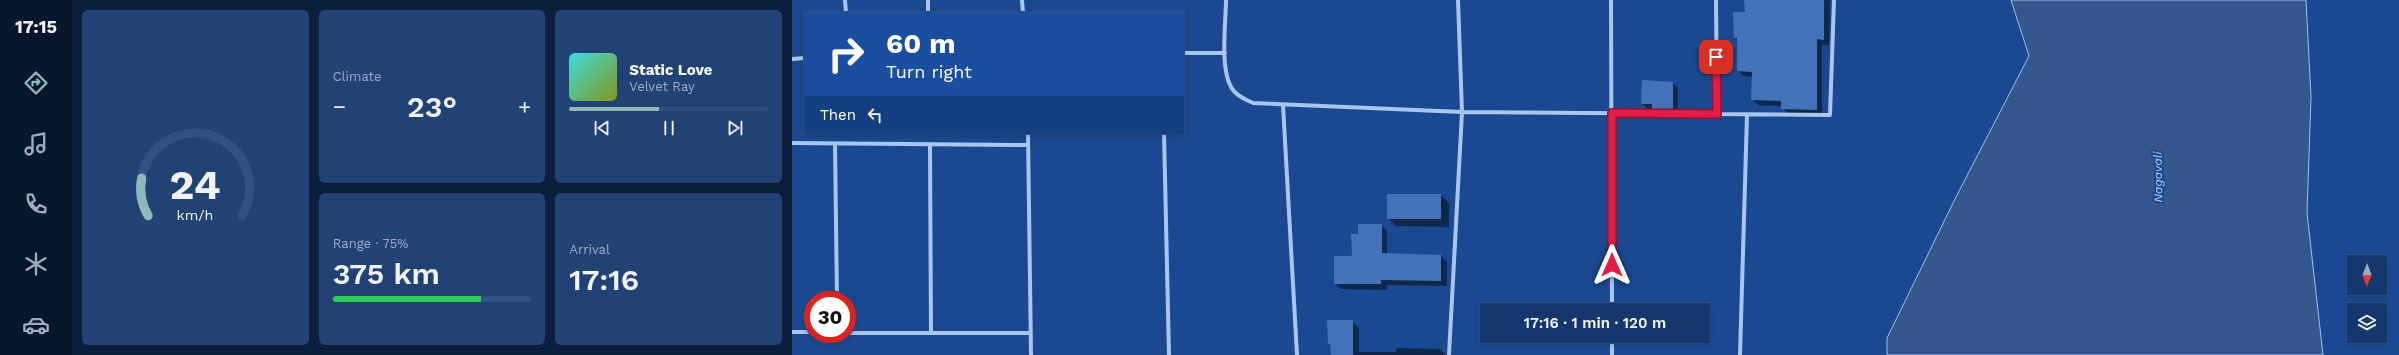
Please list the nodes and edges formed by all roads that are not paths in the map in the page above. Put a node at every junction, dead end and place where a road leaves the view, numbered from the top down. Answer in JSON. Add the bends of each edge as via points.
{"nodes":[{"id":1,"x":845,"y":0,"type":"edge"},
{"id":2,"x":928,"y":0,"type":"edge"},
{"id":3,"x":1022,"y":0,"type":"edge"},
{"id":4,"x":1226,"y":0,"type":"edge"},
{"id":5,"x":1458,"y":0,"type":"edge"},
{"id":6,"x":1611,"y":0,"type":"edge"},
{"id":7,"x":1716,"y":0,"type":"edge"},
{"id":8,"x":1834,"y":0,"type":"edge"},
{"id":9,"x":846,"y":12,"type":"edge"},
{"id":10,"x":928,"y":12,"type":"edge"},
{"id":11,"x":1023,"y":12,"type":"edge"},
{"id":12,"x":1184,"y":53,"type":"edge"},
{"id":13,"x":1225,"y":53,"type":"junction"},
{"id":14,"x":804,"y":58,"type":"edge"},
{"id":15,"x":792,"y":59,"type":"edge"},
{"id":16,"x":1283,"y":105,"type":"junction"},
{"id":17,"x":1462,"y":112,"type":"junction"},
{"id":18,"x":1612,"y":113,"type":"junction"},
{"id":19,"x":1717,"y":114,"type":"junction"},
{"id":20,"x":1747,"y":115,"type":"junction"},
{"id":21,"x":1028,"y":134,"type":"edge"},
{"id":22,"x":1164,"y":134,"type":"edge"},
{"id":23,"x":792,"y":144,"type":"edge"},
{"id":24,"x":835,"y":144,"type":"junction"},
{"id":25,"x":1028,"y":145,"type":"junction"},
{"id":26,"x":930,"y":146,"type":"junction"},
{"id":27,"x":837,"y":291,"type":"edge"},
{"id":28,"x":1612,"y":303,"type":"edge"},
{"id":29,"x":792,"y":332,"type":"edge"},
{"id":30,"x":804,"y":332,"type":"edge"},
{"id":31,"x":856,"y":333,"type":"edge"},
{"id":32,"x":931,"y":333,"type":"junction"},
{"id":33,"x":1031,"y":333,"type":"junction"},
{"id":34,"x":1612,"y":343,"type":"edge"},
{"id":35,"x":1031,"y":355,"type":"edge"},
{"id":36,"x":1169,"y":355,"type":"edge"},
{"id":37,"x":1297,"y":355,"type":"edge"},
{"id":38,"x":1449,"y":355,"type":"edge"},
{"id":39,"x":1612,"y":355,"type":"edge"},
{"id":40,"x":1740,"y":355,"type":"edge"}],
"edges":[{"from":1,"to":9,"type":"street"},
{"from":2,"to":10,"type":"street"},
{"from":3,"to":11,"type":"street"},
{"from":4,"to":13,"type":"street"},
{"from":5,"to":17,"type":"street"},
{"from":6,"to":18,"type":"street"},
{"from":7,"to":19,"type":"street"},
{"from":8,"to":20,"type":"street","via":[[1830,115]]},
{"from":12,"to":13,"type":"street"},
{"from":13,"to":16,"type":"street","via":[[1227,76],[1232,89],[1240,97],[1253,103]]},
{"from":14,"to":15,"type":"street"},
{"from":16,"to":17,"type":"street"},
{"from":16,"to":37,"type":"street"},
{"from":17,"to":18,"type":"street"},
{"from":17,"to":38,"type":"street"},
{"from":18,"to":19,"type":"street"},
{"from":18,"to":28,"type":"street"},
{"from":19,"to":20,"type":"street"},
{"from":20,"to":40,"type":"street"},
{"from":21,"to":25,"type":"street"},
{"from":22,"to":36,"type":"street"},
{"from":23,"to":24,"type":"street"},
{"from":24,"to":26,"type":"street"},
{"from":24,"to":27,"type":"street"},
{"from":25,"to":26,"type":"street"},
{"from":25,"to":33,"type":"street"},
{"from":26,"to":32,"type":"street"},
{"from":29,"to":30,"type":"street"},
{"from":31,"to":32,"type":"street"},
{"from":32,"to":33,"type":"street"},
{"from":33,"to":35,"type":"street"},
{"from":34,"to":39,"type":"street"}]}
